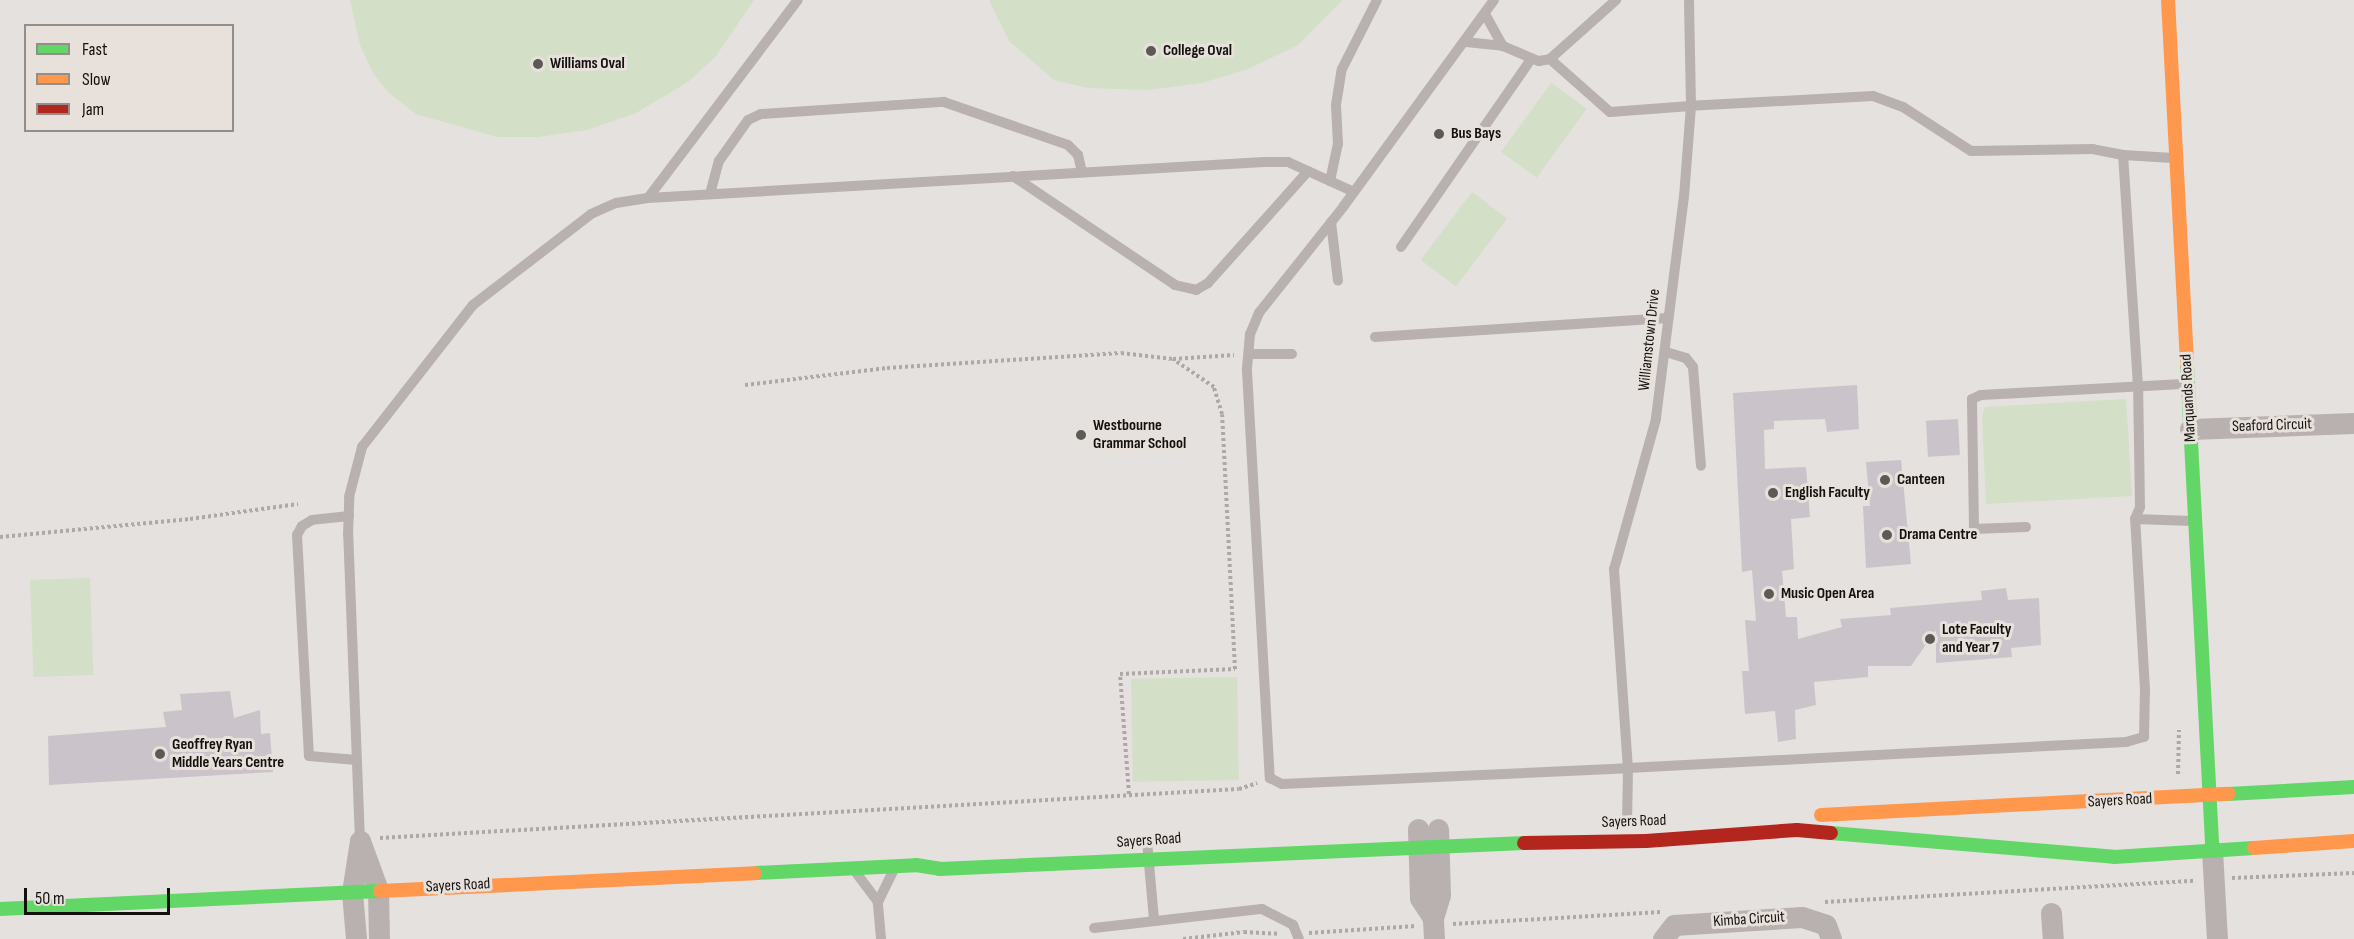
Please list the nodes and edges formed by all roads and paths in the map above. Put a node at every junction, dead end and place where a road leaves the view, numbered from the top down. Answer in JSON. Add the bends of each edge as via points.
{"nodes":[{"id":1,"x":798,"y":0,"type":"edge"},
{"id":2,"x":1377,"y":0,"type":"edge"},
{"id":3,"x":1494,"y":0,"type":"edge"},
{"id":4,"x":1617,"y":0,"type":"edge"},
{"id":5,"x":1689,"y":0,"type":"edge"},
{"id":6,"x":2168,"y":0,"type":"edge"},
{"id":7,"x":1485,"y":14,"type":"junction"},
{"id":8,"x":1466,"y":42,"type":"junction"},
{"id":9,"x":1503,"y":46,"type":"junction"},
{"id":10,"x":1532,"y":59,"type":"junction"},
{"id":11,"x":1550,"y":59,"type":"junction"},
{"id":12,"x":1691,"y":106,"type":"junction"},
{"id":13,"x":2123,"y":155,"type":"junction"},
{"id":14,"x":2176,"y":158,"type":"junction"},
{"id":15,"x":1308,"y":171,"type":"junction"},
{"id":16,"x":1082,"y":172,"type":"junction"},
{"id":17,"x":1013,"y":176,"type":"junction"},
{"id":18,"x":1330,"y":181,"type":"junction"},
{"id":19,"x":1354,"y":192,"type":"junction"},
{"id":20,"x":710,"y":194,"type":"junction"},
{"id":21,"x":648,"y":198,"type":"junction"},
{"id":22,"x":1331,"y":222,"type":"junction"},
{"id":23,"x":1401,"y":247,"type":"dead end"},
{"id":24,"x":1338,"y":281,"type":"dead end"},
{"id":25,"x":1667,"y":318,"type":"junction"},
{"id":26,"x":1375,"y":337,"type":"dead end"},
{"id":27,"x":1666,"y":352,"type":"junction"},
{"id":28,"x":1249,"y":354,"type":"junction"},
{"id":29,"x":1292,"y":354,"type":"dead end"},
{"id":30,"x":1173,"y":359,"type":"junction"},
{"id":31,"x":2188,"y":384,"type":"junction"},
{"id":32,"x":744,"y":385,"type":"dead end"},
{"id":33,"x":2138,"y":386,"type":"junction"},
{"id":34,"x":2354,"y":423,"type":"edge"},
{"id":35,"x":2190,"y":429,"type":"junction"},
{"id":36,"x":1701,"y":466,"type":"dead end"},
{"id":37,"x":298,"y":504,"type":"dead end"},
{"id":38,"x":349,"y":516,"type":"junction"},
{"id":39,"x":2135,"y":519,"type":"junction"},
{"id":40,"x":2195,"y":520,"type":"junction"},
{"id":41,"x":2026,"y":527,"type":"dead end"},
{"id":42,"x":0,"y":537,"type":"edge"},
{"id":43,"x":357,"y":760,"type":"junction"},
{"id":44,"x":1628,"y":768,"type":"junction"},
{"id":45,"x":1269,"y":778,"type":"junction"},
{"id":46,"x":2354,"y":787,"type":"edge"},
{"id":47,"x":1129,"y":794,"type":"junction"},
{"id":48,"x":2210,"y":795,"type":"junction"},
{"id":49,"x":1770,"y":817,"type":"dead end"},
{"id":50,"x":1627,"y":823,"type":"joint"},
{"id":51,"x":1797,"y":830,"type":"junction"},
{"id":52,"x":1430,"y":834,"type":"junction"},
{"id":53,"x":1165,"y":840,"type":"dead end"},
{"id":54,"x":360,"y":841,"type":"junction"},
{"id":55,"x":1141,"y":841,"type":"joint"},
{"id":56,"x":2354,"y":841,"type":"edge"},
{"id":57,"x":2212,"y":850,"type":"junction"},
{"id":58,"x":1008,"y":851,"type":"dead end"},
{"id":59,"x":1148,"y":859,"type":"junction"},
{"id":60,"x":916,"y":865,"type":"junction"},
{"id":61,"x":895,"y":866,"type":"junction"},
{"id":62,"x":852,"y":868,"type":"junction"},
{"id":63,"x":2354,"y":873,"type":"edge"},
{"id":64,"x":2213,"y":878,"type":"junction"},
{"id":65,"x":378,"y":890,"type":"junction"},
{"id":66,"x":352,"y":892,"type":"junction"},
{"id":67,"x":878,"y":902,"type":"junction"},
{"id":68,"x":0,"y":909,"type":"edge"},
{"id":69,"x":2051,"y":913,"type":"dead end"},
{"id":70,"x":1154,"y":919,"type":"junction"},
{"id":71,"x":1094,"y":928,"type":"dead end"},
{"id":72,"x":881,"y":936,"type":"edge"},
{"id":73,"x":356,"y":939,"type":"edge"},
{"id":74,"x":379,"y":939,"type":"edge"},
{"id":75,"x":1299,"y":939,"type":"edge"},
{"id":76,"x":1434,"y":939,"type":"edge"},
{"id":77,"x":1663,"y":939,"type":"edge"},
{"id":78,"x":1831,"y":939,"type":"edge"},
{"id":79,"x":2053,"y":939,"type":"edge"},
{"id":80,"x":2217,"y":939,"type":"edge"}],
"edges":[{"from":1,"to":21,"type":"lane"},
{"from":2,"to":18,"type":"lane","via":[[1342,69],[1336,105],[1338,144]]},
{"from":3,"to":7,"type":"lane"},
{"from":4,"to":11,"type":"lane"},
{"from":5,"to":12,"type":"lane","name":"Williamstown Drive"},
{"from":6,"to":14,"type":"main road","name":"Marquands Road"},
{"from":7,"to":8,"type":"lane"},
{"from":7,"to":9,"type":"lane"},
{"from":8,"to":9,"type":"lane"},
{"from":8,"to":19,"type":"lane"},
{"from":9,"to":10,"type":"lane"},
{"from":10,"to":11,"type":"lane"},
{"from":10,"to":23,"type":"lane"},
{"from":11,"to":12,"type":"lane","via":[[1610,112]]},
{"from":12,"to":13,"type":"lane","via":[[1874,96],[1903,107],[1971,151],[2093,149]]},
{"from":12,"to":25,"type":"lane","name":"Williamstown Drive","via":[[1684,196]]},
{"from":13,"to":14,"type":"lane"},
{"from":13,"to":33,"type":"lane"},
{"from":14,"to":31,"type":"main road","name":"Marquands Road"},
{"from":15,"to":16,"type":"lane","via":[[1288,162],[1264,162]]},
{"from":15,"to":17,"type":"lane","via":[[1208,283],[1196,290],[1175,285]]},
{"from":15,"to":18,"type":"lane"},
{"from":16,"to":17,"type":"lane"},
{"from":16,"to":20,"type":"lane","via":[[1078,155],[1068,146],[944,102],[761,114],[748,120],[719,161]]},
{"from":17,"to":20,"type":"lane"},
{"from":18,"to":19,"type":"lane"},
{"from":19,"to":22,"type":"lane"},
{"from":20,"to":21,"type":"lane"},
{"from":21,"to":38,"type":"lane","via":[[616,203],[591,214],[473,305],[362,447],[349,496]]},
{"from":22,"to":24,"type":"lane"},
{"from":22,"to":28,"type":"lane","via":[[1259,314],[1250,334]]},
{"from":25,"to":26,"type":"lane"},
{"from":25,"to":27,"type":"lane","name":"Williamstown Drive"},
{"from":27,"to":36,"type":"lane","via":[[1686,358],[1693,367]]},
{"from":27,"to":44,"type":"lane","name":"Williamstown Drive","via":[[1641,483],[1614,569]]},
{"from":28,"to":29,"type":"lane"},
{"from":28,"to":30,"type":"path"},
{"from":28,"to":45,"type":"lane","via":[[1258,617]]},
{"from":30,"to":32,"type":"path","via":[[1121,353],[886,368]]},
{"from":30,"to":47,"type":"path","via":[[1214,387],[1222,414],[1235,669],[1120,674]]},
{"from":31,"to":33,"type":"lane"},
{"from":31,"to":35,"type":"main road","name":"Marquands Road"},
{"from":33,"to":39,"type":"lane","via":[[2140,507]]},
{"from":33,"to":41,"type":"lane","via":[[1981,395],[1972,399],[1974,529]]},
{"from":34,"to":35,"type":"street","name":"Seaford Circuit"},
{"from":35,"to":40,"type":"main road","name":"Marquands Road"},
{"from":37,"to":42,"type":"path","via":[[190,519]]},
{"from":38,"to":43,"type":"lane"},
{"from":38,"to":43,"type":"lane","via":[[312,520],[297,535],[309,756]]},
{"from":39,"to":40,"type":"lane"},
{"from":39,"to":44,"type":"lane","via":[[2144,737],[2127,742]]},
{"from":40,"to":48,"type":"main road","name":"Marquands Road"},
{"from":43,"to":54,"type":"lane"},
{"from":44,"to":45,"type":"lane","via":[[1282,784]]},
{"from":44,"to":50,"type":"lane","name":"Williamstown Drive"},
{"from":45,"to":47,"type":"path","via":[[1239,789]]},
{"from":46,"to":48,"type":"main road","name":"Sayers Road"},
{"from":47,"to":54,"type":"path","via":[[413,834]]},
{"from":48,"to":49,"type":"main road","name":"Sayers Road"},
{"from":48,"to":57,"type":"main road","name":"Marquands Road"},
{"from":50,"to":51,"type":"main road","via":[[1638,831],[1760,826]]},
{"from":51,"to":52,"type":"main road","name":"Sayers Road","via":[[1707,838]]},
{"from":51,"to":57,"type":"main road","name":"Sayers Road","via":[[2114,858]]},
{"from":52,"to":59,"type":"main road","name":"Sayers Road"},
{"from":52,"to":76,"type":"street","via":[[1440,895],[1433,918]]},
{"from":53,"to":55,"type":"main road","name":"Sayers Road"},
{"from":54,"to":65,"type":"street"},
{"from":54,"to":66,"type":"street"},
{"from":55,"to":59,"type":"lane"},
{"from":56,"to":57,"type":"main road","name":"Sayers Road"},
{"from":57,"to":64,"type":"street"},
{"from":58,"to":60,"type":"main road","name":"Sayers Road","via":[[937,856]]},
{"from":59,"to":60,"type":"main road","name":"Sayers Road","via":[[940,869]]},
{"from":59,"to":70,"type":"lane"},
{"from":60,"to":61,"type":"main road","name":"Sayers Road"},
{"from":61,"to":62,"type":"main road","name":"Sayers Road"},
{"from":61,"to":67,"type":"lane"},
{"from":62,"to":65,"type":"main road","name":"Sayers Road"},
{"from":62,"to":67,"type":"lane"},
{"from":63,"to":64,"type":"path"},
{"from":64,"to":80,"type":"street"},
{"from":65,"to":66,"type":"main road","name":"Sayers Road"},
{"from":65,"to":74,"type":"street"},
{"from":66,"to":68,"type":"main road","name":"Sayers Road"},
{"from":66,"to":73,"type":"street"},
{"from":67,"to":72,"type":"lane"},
{"from":69,"to":79,"type":"street"},
{"from":70,"to":71,"type":"lane"},
{"from":70,"to":75,"type":"lane","via":[[1262,909],[1293,925]]},
{"from":77,"to":78,"type":"street","name":"Kimba Circuit","via":[[1674,925],[1802,917],[1826,926]]}]}
